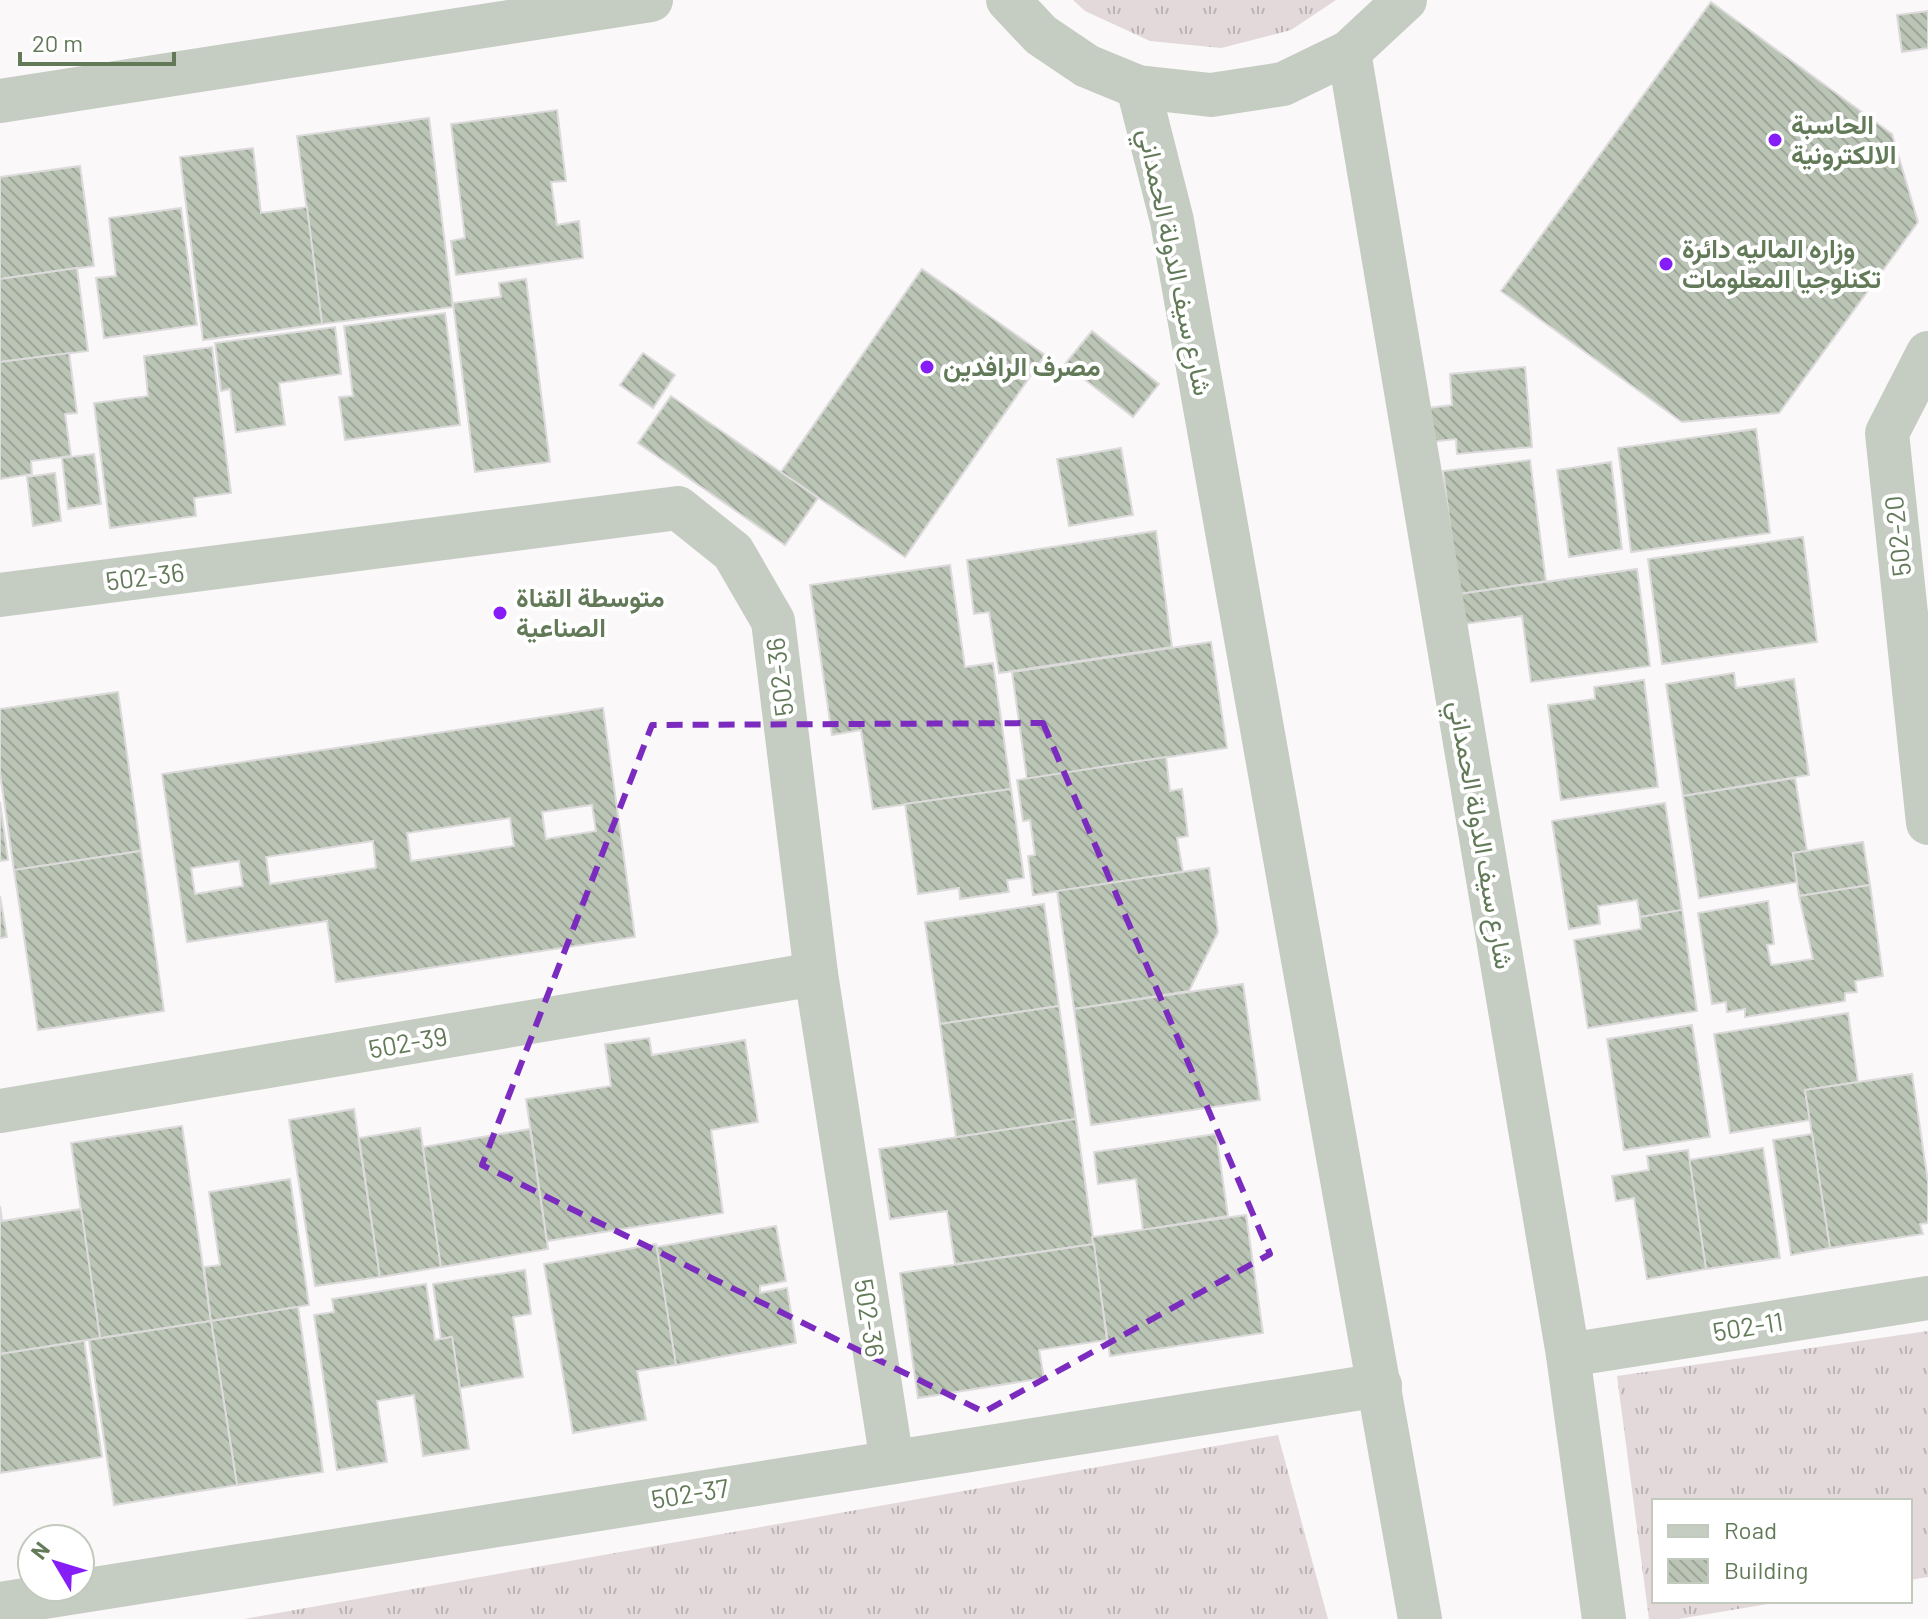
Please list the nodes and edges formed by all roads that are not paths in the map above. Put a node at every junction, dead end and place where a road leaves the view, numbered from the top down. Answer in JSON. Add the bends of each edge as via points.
{"nodes":[{"id":1,"x":651,"y":0,"type":"edge"},
{"id":2,"x":1008,"y":0,"type":"edge"},
{"id":3,"x":1405,"y":0,"type":"edge"},
{"id":4,"x":1349,"y":52,"type":"junction"},
{"id":5,"x":1138,"y":87,"type":"junction"},
{"id":6,"x":0,"y":101,"type":"edge"},
{"id":7,"x":1928,"y":353,"type":"edge"},
{"id":8,"x":0,"y":595,"type":"edge"},
{"id":9,"x":1928,"y":823,"type":"edge"},
{"id":10,"x":816,"y":974,"type":"junction"},
{"id":11,"x":0,"y":1111,"type":"edge"},
{"id":12,"x":1928,"y":1298,"type":"edge"},
{"id":13,"x":1568,"y":1355,"type":"junction"},
{"id":14,"x":1380,"y":1385,"type":"junction"},
{"id":15,"x":892,"y":1462,"type":"junction"},
{"id":16,"x":0,"y":1604,"type":"edge"},
{"id":17,"x":1420,"y":1619,"type":"edge"},
{"id":18,"x":1604,"y":1619,"type":"edge"}],
"edges":[{"from":1,"to":6,"type":"street"},
{"from":2,"to":5,"type":"street","via":[[1041,35],[1087,66]]},
{"from":3,"to":4,"type":"street"},
{"from":4,"to":5,"type":"street","via":[[1283,84],[1211,95]]},
{"from":4,"to":13,"type":"street","name":"شارع سيف الدولة الحمداني"},
{"from":5,"to":14,"type":"street","name":"شارع سيف الدولة الحمداني","via":[[1172,221]]},
{"from":7,"to":9,"type":"street","name":"502-20","via":[[1887,433]]},
{"from":8,"to":10,"type":"street","name":"502-36","via":[[678,508],[733,552],[773,621]]},
{"from":10,"to":11,"type":"street","name":"502-39"},
{"from":10,"to":15,"type":"street","name":"502-36"},
{"from":12,"to":13,"type":"street","name":"502-11"},
{"from":13,"to":18,"type":"street","name":"شارع سيف الدولة الحمداني"},
{"from":14,"to":15,"type":"street","name":"502-37"},
{"from":14,"to":17,"type":"street","name":"شارع سيف الدولة الحمداني"},
{"from":15,"to":16,"type":"street","name":"502-37"}]}
